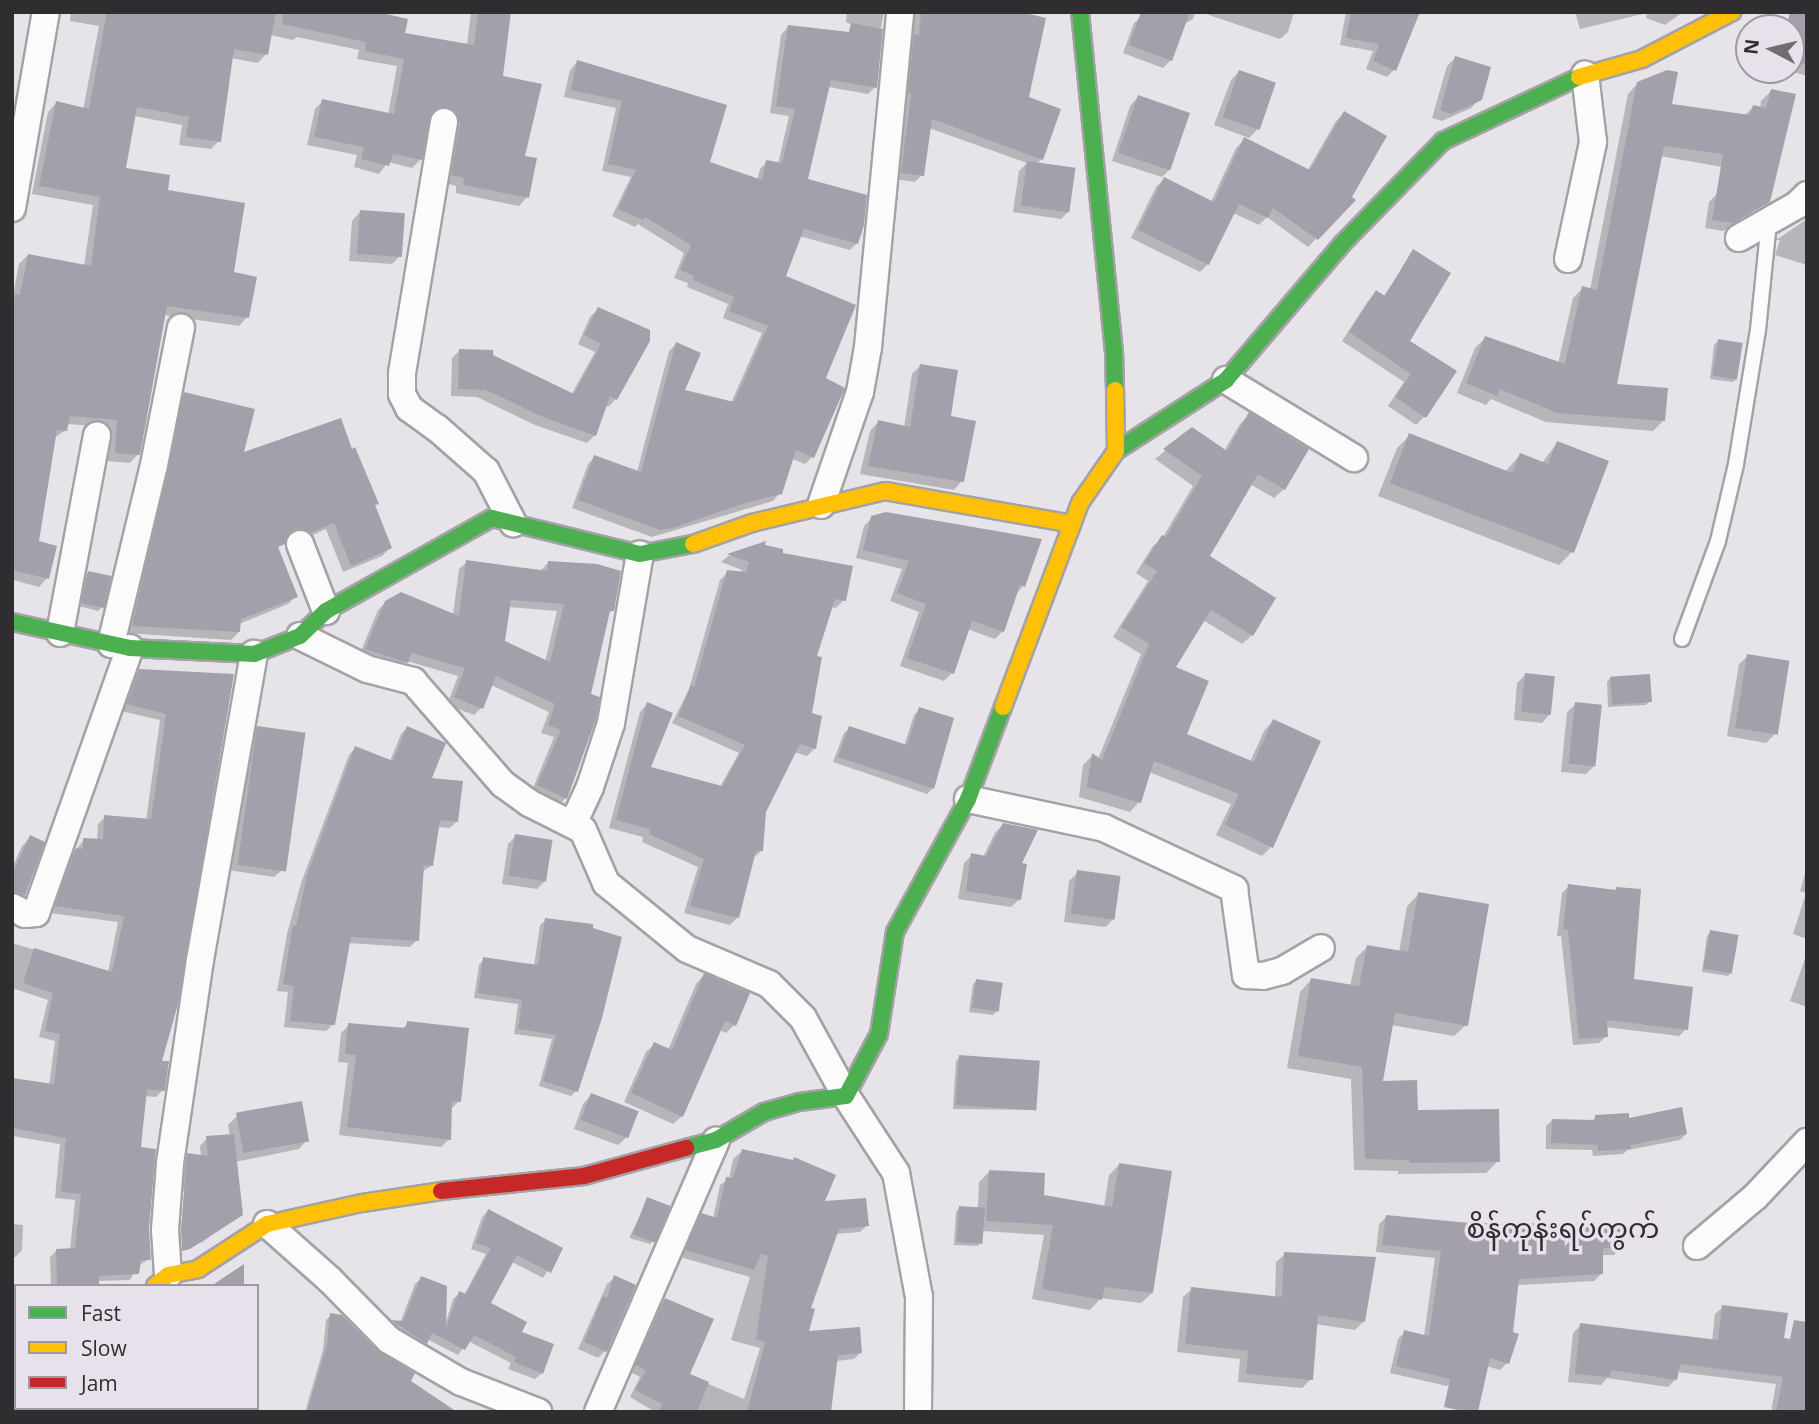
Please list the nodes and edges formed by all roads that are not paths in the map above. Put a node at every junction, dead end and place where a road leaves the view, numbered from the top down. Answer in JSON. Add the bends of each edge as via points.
{"nodes":[{"id":1,"x":46,"y":12,"type":"edge"},
{"id":2,"x":901,"y":12,"type":"edge"},
{"id":3,"x":1080,"y":12,"type":"edge"},
{"id":4,"x":1732,"y":12,"type":"edge"},
{"id":5,"x":1585,"y":74,"type":"junction"},
{"id":6,"x":444,"y":122,"type":"dead end"},
{"id":7,"x":1807,"y":195,"type":"edge"},
{"id":8,"x":12,"y":208,"type":"edge"},
{"id":9,"x":1769,"y":222,"type":"junction"},
{"id":10,"x":1739,"y":238,"type":"dead end"},
{"id":11,"x":1568,"y":258,"type":"dead end"},
{"id":12,"x":181,"y":328,"type":"dead end"},
{"id":13,"x":1226,"y":380,"type":"junction"},
{"id":14,"x":97,"y":435,"type":"dead end"},
{"id":15,"x":1116,"y":451,"type":"junction"},
{"id":16,"x":1354,"y":458,"type":"dead end"},
{"id":17,"x":821,"y":505,"type":"junction"},
{"id":18,"x":513,"y":523,"type":"junction"},
{"id":19,"x":1072,"y":524,"type":"junction"},
{"id":20,"x":300,"y":544,"type":"dead end"},
{"id":21,"x":640,"y":554,"type":"junction"},
{"id":22,"x":326,"y":611,"type":"junction"},
{"id":23,"x":12,"y":622,"type":"edge"},
{"id":24,"x":60,"y":633,"type":"junction"},
{"id":25,"x":300,"y":636,"type":"junction"},
{"id":26,"x":1682,"y":639,"type":"dead end"},
{"id":27,"x":120,"y":646,"type":"junction"},
{"id":28,"x":254,"y":654,"type":"junction"},
{"id":29,"x":968,"y":800,"type":"junction"},
{"id":30,"x":573,"y":824,"type":"junction"},
{"id":31,"x":12,"y":907,"type":"edge"},
{"id":32,"x":1321,"y":948,"type":"dead end"},
{"id":33,"x":846,"y":1096,"type":"junction"},
{"id":34,"x":716,"y":1140,"type":"junction"},
{"id":35,"x":1807,"y":1142,"type":"edge"},
{"id":36,"x":267,"y":1224,"type":"junction"},
{"id":37,"x":1697,"y":1246,"type":"dead end"},
{"id":38,"x":162,"y":1280,"type":"edge"},
{"id":39,"x":538,"y":1412,"type":"edge"},
{"id":40,"x":597,"y":1412,"type":"edge"},
{"id":41,"x":918,"y":1412,"type":"edge"}],
"edges":[{"from":1,"to":8,"type":"street"},
{"from":2,"to":17,"type":"street","via":[[868,347],[860,392]]},
{"from":3,"to":15,"type":"street","via":[[1114,350]]},
{"from":4,"to":5,"type":"street","via":[[1642,59]]},
{"from":5,"to":11,"type":"street","via":[[1593,142]]},
{"from":5,"to":13,"type":"street","via":[[1443,141],[1342,244]]},
{"from":6,"to":18,"type":"street","via":[[402,394],[409,408],[486,471]]},
{"from":7,"to":9,"type":"street"},
{"from":9,"to":10,"type":"street"},
{"from":9,"to":26,"type":"lane","via":[[1758,330],[1736,464],[1718,541]]},
{"from":12,"to":27,"type":"street"},
{"from":13,"to":15,"type":"street"},
{"from":13,"to":16,"type":"street"},
{"from":14,"to":24,"type":"street"},
{"from":15,"to":19,"type":"street","via":[[1080,503]]},
{"from":17,"to":19,"type":"street","via":[[885,491]]},
{"from":17,"to":21,"type":"street","via":[[678,549]]},
{"from":18,"to":21,"type":"street"},
{"from":18,"to":22,"type":"street","via":[[492,518]]},
{"from":19,"to":29,"type":"street"},
{"from":20,"to":22,"type":"street"},
{"from":21,"to":30,"type":"street","via":[[611,723]]},
{"from":22,"to":25,"type":"street"},
{"from":23,"to":24,"type":"street"},
{"from":24,"to":27,"type":"street"},
{"from":25,"to":28,"type":"street"},
{"from":25,"to":30,"type":"street","via":[[367,669],[412,681],[503,784],[529,803]]},
{"from":27,"to":28,"type":"street"},
{"from":27,"to":31,"type":"street","via":[[36,913],[25,914]]},
{"from":28,"to":38,"type":"street","via":[[170,1163]]},
{"from":29,"to":32,"type":"street","via":[[1104,828],[1234,889],[1246,975],[1282,971]]},
{"from":29,"to":33,"type":"street","via":[[895,932],[879,1034]]},
{"from":30,"to":33,"type":"street","via":[[583,830],[606,883],[687,949],[769,984],[803,1018]]},
{"from":33,"to":34,"type":"street","via":[[764,1112]]},
{"from":33,"to":41,"type":"street","via":[[896,1173],[919,1297]]},
{"from":34,"to":36,"type":"street","via":[[584,1176],[429,1192]]},
{"from":34,"to":40,"type":"street"},
{"from":35,"to":37,"type":"street","via":[[1755,1197]]},
{"from":36,"to":38,"type":"street","via":[[198,1269]]},
{"from":36,"to":39,"type":"street","via":[[389,1340],[461,1382]]}]}
